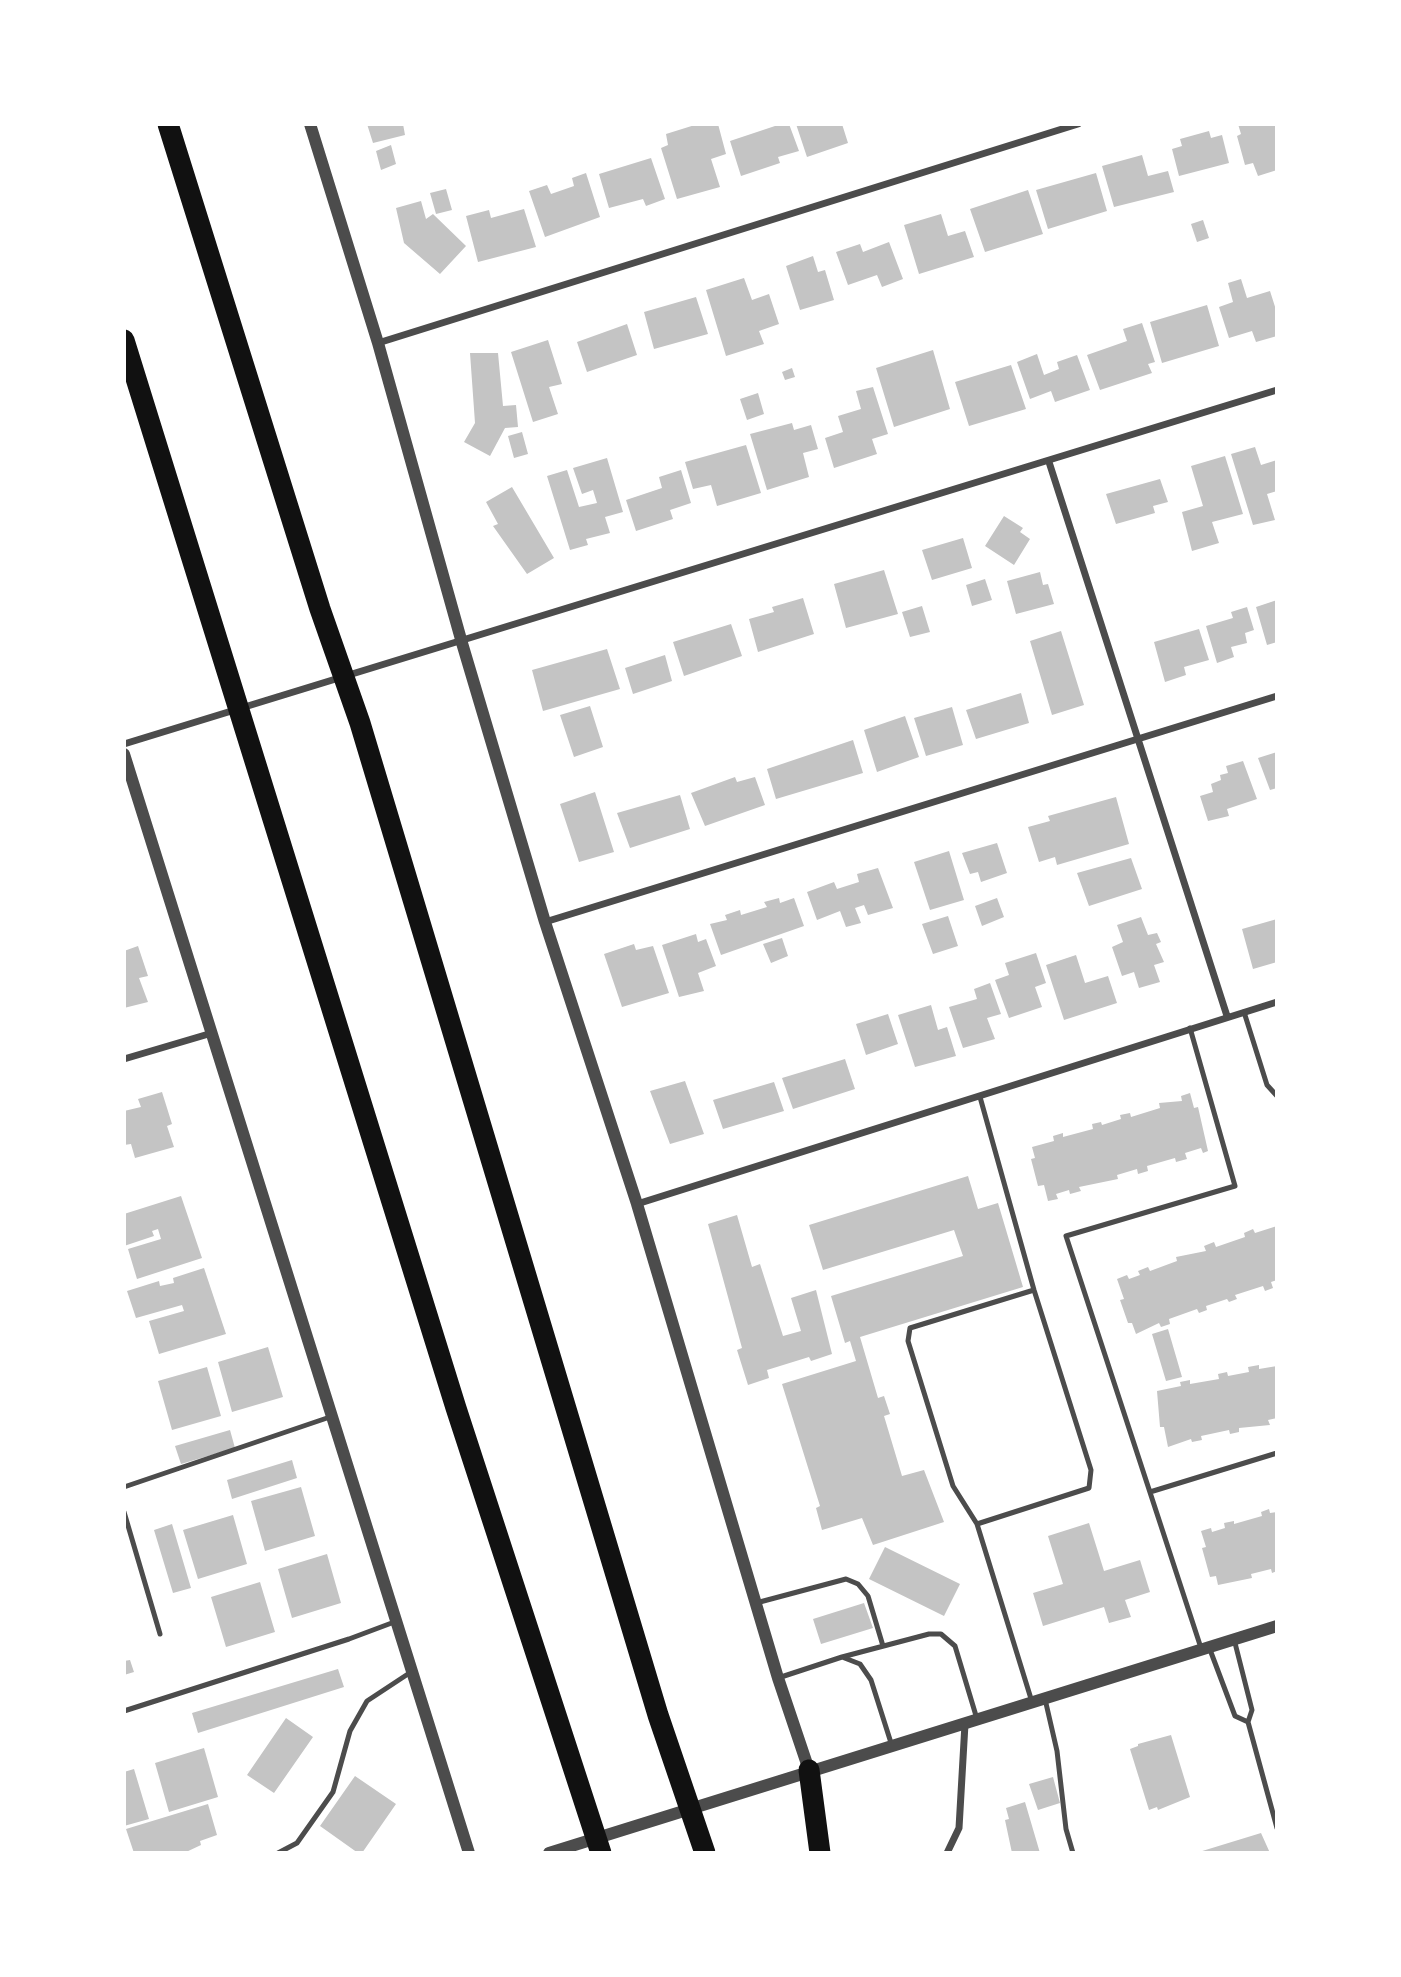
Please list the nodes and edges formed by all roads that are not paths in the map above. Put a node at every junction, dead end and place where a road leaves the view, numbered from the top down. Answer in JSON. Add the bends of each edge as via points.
{"nodes":[{"id":1,"x":168,"y":124,"type":"edge"},
{"id":2,"x":310,"y":124,"type":"edge"},
{"id":3,"x":1078,"y":124,"type":"edge"},
{"id":4,"x":124,"y":340,"type":"edge"},
{"id":5,"x":378,"y":343,"type":"junction"},
{"id":6,"x":1277,"y":390,"type":"edge"},
{"id":7,"x":1049,"y":462,"type":"junction"},
{"id":8,"x":462,"y":643,"type":"junction"},
{"id":9,"x":1277,"y":696,"type":"edge"},
{"id":10,"x":1139,"y":738,"type":"junction"},
{"id":11,"x":124,"y":744,"type":"edge"},
{"id":12,"x":124,"y":754,"type":"edge"},
{"id":13,"x":545,"y":922,"type":"junction"},
{"id":14,"x":1277,"y":1002,"type":"edge"},
{"id":15,"x":1244,"y":1012,"type":"junction"},
{"id":16,"x":1227,"y":1016,"type":"junction"},
{"id":17,"x":1190,"y":1028,"type":"junction"},
{"id":18,"x":212,"y":1033,"type":"junction"},
{"id":19,"x":124,"y":1059,"type":"edge"},
{"id":20,"x":1277,"y":1096,"type":"edge"},
{"id":21,"x":980,"y":1097,"type":"junction"},
{"id":22,"x":637,"y":1204,"type":"junction"},
{"id":23,"x":1034,"y":1290,"type":"junction"},
{"id":24,"x":332,"y":1416,"type":"junction"},
{"id":25,"x":1277,"y":1453,"type":"edge"},
{"id":26,"x":124,"y":1487,"type":"edge"},
{"id":27,"x":1150,"y":1492,"type":"junction"},
{"id":28,"x":124,"y":1512,"type":"edge"},
{"id":29,"x":977,"y":1524,"type":"junction"},
{"id":30,"x":756,"y":1603,"type":"junction"},
{"id":31,"x":397,"y":1620,"type":"junction"},
{"id":32,"x":1277,"y":1626,"type":"edge"},
{"id":33,"x":160,"y":1634,"type":"dead end"},
{"id":34,"x":1234,"y":1639,"type":"junction"},
{"id":35,"x":883,"y":1646,"type":"junction"},
{"id":36,"x":1205,"y":1647,"type":"junction"},
{"id":37,"x":842,"y":1657,"type":"junction"},
{"id":38,"x":412,"y":1671,"type":"junction"},
{"id":39,"x":778,"y":1678,"type":"junction"},
{"id":40,"x":1039,"y":1701,"type":"junction"},
{"id":41,"x":124,"y":1711,"type":"edge"},
{"id":42,"x":971,"y":1722,"type":"junction"},
{"id":43,"x":1248,"y":1722,"type":"junction"},
{"id":44,"x":891,"y":1746,"type":"junction"},
{"id":45,"x":809,"y":1770,"type":"junction"},
{"id":46,"x":1277,"y":1828,"type":"edge"},
{"id":47,"x":278,"y":1853,"type":"edge"},
{"id":48,"x":469,"y":1853,"type":"edge"},
{"id":49,"x":549,"y":1853,"type":"edge"},
{"id":50,"x":601,"y":1853,"type":"edge"},
{"id":51,"x":705,"y":1853,"type":"edge"},
{"id":52,"x":820,"y":1853,"type":"edge"},
{"id":53,"x":947,"y":1853,"type":"edge"},
{"id":54,"x":1073,"y":1853,"type":"edge"}],
"edges":[{"from":1,"to":51,"type":"highway","via":[[360,723],[658,1715]]},
{"from":2,"to":5,"type":"street"},
{"from":3,"to":5,"type":"street"},
{"from":4,"to":50,"type":"highway","via":[[456,1408]]},
{"from":5,"to":8,"type":"street"},
{"from":6,"to":7,"type":"street"},
{"from":7,"to":8,"type":"street"},
{"from":7,"to":10,"type":"street"},
{"from":8,"to":11,"type":"street"},
{"from":8,"to":13,"type":"street"},
{"from":9,"to":10,"type":"street"},
{"from":10,"to":13,"type":"street"},
{"from":10,"to":16,"type":"street"},
{"from":12,"to":18,"type":"street"},
{"from":13,"to":22,"type":"street"},
{"from":14,"to":15,"type":"street"},
{"from":15,"to":16,"type":"street"},
{"from":15,"to":20,"type":"lane","via":[[1267,1085]]},
{"from":16,"to":17,"type":"street"},
{"from":17,"to":21,"type":"street"},
{"from":17,"to":27,"type":"lane","via":[[1235,1186],[1066,1236]]},
{"from":18,"to":19,"type":"street"},
{"from":18,"to":24,"type":"street"},
{"from":21,"to":22,"type":"street"},
{"from":21,"to":23,"type":"lane"},
{"from":22,"to":30,"type":"street"},
{"from":23,"to":29,"type":"lane","via":[[1091,1470],[1090,1488]]},
{"from":23,"to":29,"type":"lane","via":[[910,1328],[908,1342],[953,1486]]},
{"from":24,"to":26,"type":"lane"},
{"from":24,"to":31,"type":"street"},
{"from":25,"to":27,"type":"lane"},
{"from":27,"to":36,"type":"lane"},
{"from":28,"to":33,"type":"lane"},
{"from":29,"to":40,"type":"lane"},
{"from":30,"to":35,"type":"lane","via":[[846,1579],[868,1596]]},
{"from":30,"to":39,"type":"street"},
{"from":31,"to":38,"type":"street"},
{"from":31,"to":41,"type":"lane"},
{"from":32,"to":34,"type":"street"},
{"from":34,"to":36,"type":"street"},
{"from":34,"to":43,"type":"lane","via":[[1252,1710]]},
{"from":35,"to":37,"type":"lane"},
{"from":35,"to":42,"type":"lane","via":[[929,1634],[949,1639],[955,1646]]},
{"from":36,"to":40,"type":"street"},
{"from":36,"to":43,"type":"lane","via":[[1235,1717]]},
{"from":37,"to":39,"type":"lane"},
{"from":37,"to":44,"type":"lane","via":[[860,1664],[871,1680]]},
{"from":38,"to":47,"type":"lane","via":[[367,1701],[349,1731],[333,1792],[298,1843]]},
{"from":38,"to":48,"type":"street"},
{"from":39,"to":45,"type":"street"},
{"from":40,"to":42,"type":"street"},
{"from":40,"to":54,"type":"lane","via":[[1057,1751]]},
{"from":42,"to":44,"type":"street"},
{"from":42,"to":53,"type":"street","via":[[959,1828]]},
{"from":43,"to":46,"type":"lane"},
{"from":44,"to":45,"type":"street"},
{"from":45,"to":49,"type":"street"},
{"from":45,"to":52,"type":"highway"}]}
